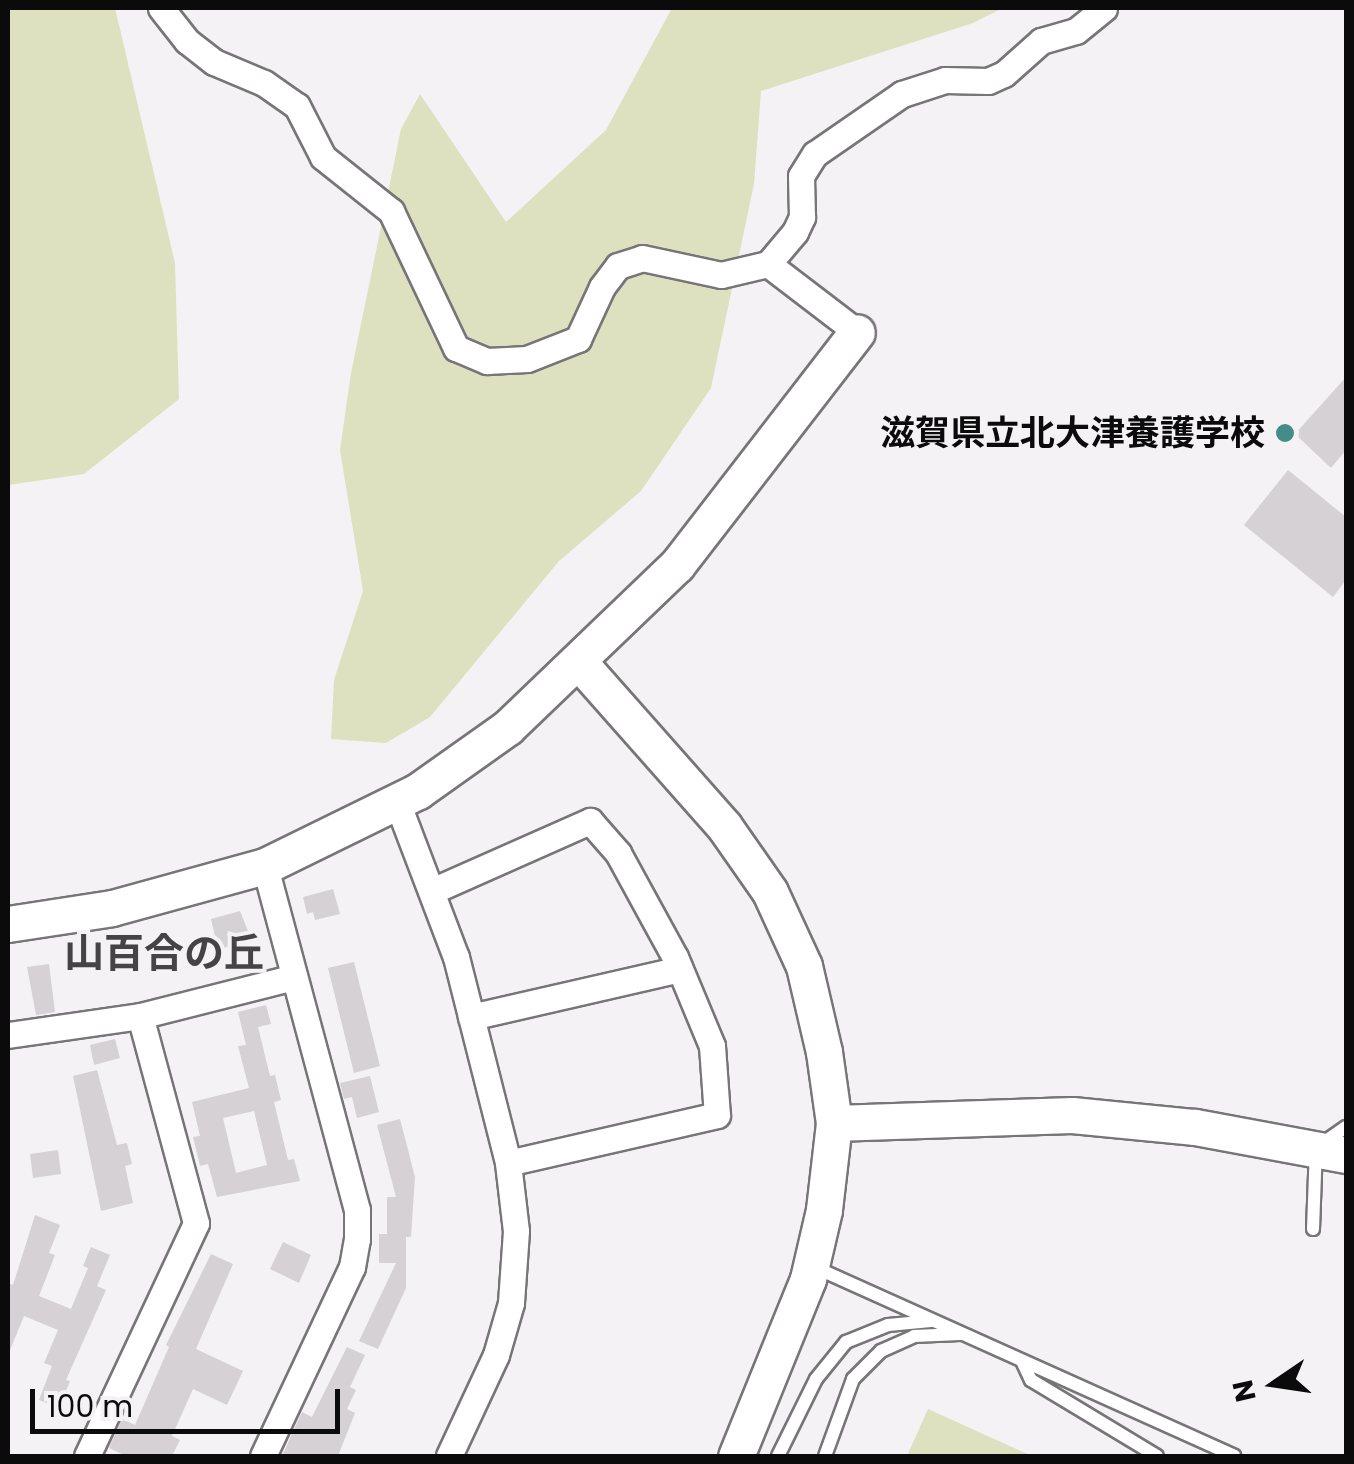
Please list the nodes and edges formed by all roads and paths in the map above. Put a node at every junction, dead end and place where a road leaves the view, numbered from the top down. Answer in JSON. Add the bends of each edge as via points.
{"nodes":[{"id":1,"x":161,"y":8,"type":"edge"},
{"id":2,"x":1104,"y":8,"type":"edge"},
{"id":3,"x":768,"y":264,"type":"junction"},
{"id":4,"x":857,"y":332,"type":"joint"},
{"id":5,"x":578,"y":661,"type":"junction"},
{"id":6,"x":397,"y":802,"type":"junction"},
{"id":7,"x":265,"y":866,"type":"junction"},
{"id":8,"x":432,"y":892,"type":"junction"},
{"id":9,"x":8,"y":924,"type":"edge"},
{"id":10,"x":680,"y":969,"type":"junction"},
{"id":11,"x":294,"y":977,"type":"junction"},
{"id":12,"x":140,"y":1016,"type":"junction"},
{"id":13,"x":471,"y":1017,"type":"junction"},
{"id":14,"x":8,"y":1035,"type":"edge"},
{"id":15,"x":834,"y":1124,"type":"junction"},
{"id":16,"x":1346,"y":1127,"type":"edge"},
{"id":17,"x":1331,"y":1152,"type":"edge"},
{"id":18,"x":508,"y":1163,"type":"junction"},
{"id":19,"x":1313,"y":1229,"type":"dead end"},
{"id":20,"x":811,"y":1265,"type":"junction"},
{"id":21,"x":933,"y":1320,"type":"junction"},
{"id":22,"x":962,"y":1334,"type":"junction"},
{"id":23,"x":1022,"y":1361,"type":"junction"},
{"id":24,"x":87,"y":1456,"type":"edge"},
{"id":25,"x":263,"y":1456,"type":"edge"},
{"id":26,"x":449,"y":1456,"type":"edge"},
{"id":27,"x":736,"y":1456,"type":"edge"},
{"id":28,"x":778,"y":1456,"type":"edge"},
{"id":29,"x":825,"y":1456,"type":"edge"},
{"id":30,"x":1158,"y":1456,"type":"edge"},
{"id":31,"x":1234,"y":1456,"type":"edge"}],
"edges":[{"from":1,"to":3,"type":"street","via":[[214,62],[296,106],[323,157],[390,211],[456,348],[470,357],[527,359],[578,339],[618,266],[642,258],[721,275]]},
{"from":2,"to":3,"type":"street","via":[[1076,32],[1041,40],[988,82],[945,80],[902,94],[814,154],[800,176],[802,216]]},
{"from":3,"to":4,"type":"street"},
{"from":4,"to":5,"type":"street","via":[[677,565]]},
{"from":5,"to":6,"type":"street","via":[[508,728]]},
{"from":5,"to":15,"type":"street","via":[[724,826],[770,892],[804,966]]},
{"from":6,"to":7,"type":"street"},
{"from":6,"to":8,"type":"street"},
{"from":7,"to":9,"type":"street","via":[[112,908]]},
{"from":7,"to":11,"type":"street"},
{"from":8,"to":10,"type":"street","via":[[590,822],[618,853]]},
{"from":8,"to":13,"type":"street"},
{"from":10,"to":13,"type":"street"},
{"from":10,"to":18,"type":"street","via":[[712,1046],[717,1115]]},
{"from":11,"to":12,"type":"street"},
{"from":11,"to":25,"type":"street","via":[[356,1210],[357,1239],[352,1267]]},
{"from":12,"to":14,"type":"street"},
{"from":12,"to":24,"type":"street","via":[[196,1224]]},
{"from":13,"to":18,"type":"street"},
{"from":15,"to":17,"type":"street","via":[[1072,1115],[1195,1127]]},
{"from":15,"to":20,"type":"street"},
{"from":16,"to":17,"type":"lane"},
{"from":17,"to":19,"type":"lane"},
{"from":18,"to":26,"type":"street","via":[[516,1232],[512,1303],[496,1355]]},
{"from":20,"to":21,"type":"lane"},
{"from":20,"to":27,"type":"street"},
{"from":21,"to":22,"type":"lane"},
{"from":21,"to":28,"type":"lane","via":[[888,1325],[846,1342],[816,1378]]},
{"from":22,"to":23,"type":"lane"},
{"from":22,"to":29,"type":"lane","via":[[914,1336],[881,1351],[853,1379]]},
{"from":23,"to":30,"type":"lane","via":[[1031,1380]]},
{"from":23,"to":31,"type":"lane"}]}
